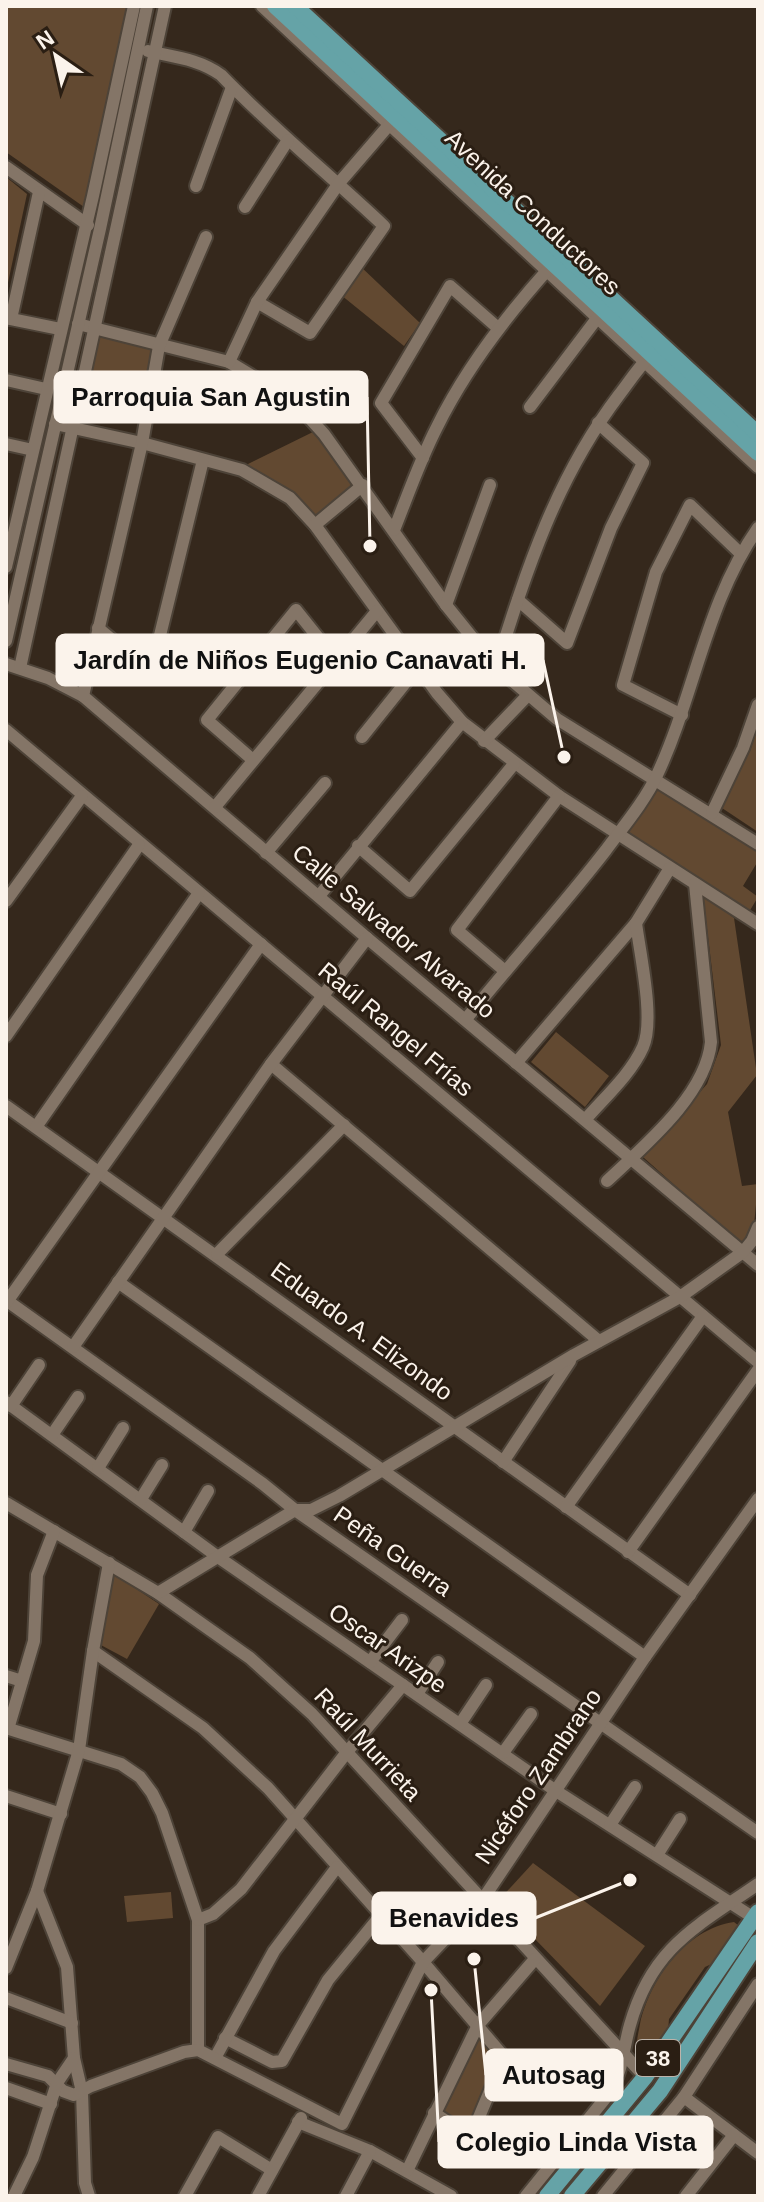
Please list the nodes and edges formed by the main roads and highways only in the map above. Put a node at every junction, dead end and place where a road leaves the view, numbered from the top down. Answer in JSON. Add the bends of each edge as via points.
{"nodes":[{"id":1,"x":275,"y":6,"type":"edge"},
{"id":2,"x":295,"y":6,"type":"edge"},
{"id":3,"x":758,"y":434,"type":"edge"},
{"id":4,"x":758,"y":453,"type":"edge"},
{"id":5,"x":756,"y":1915,"type":"edge"},
{"id":6,"x":758,"y":1942,"type":"edge"},
{"id":7,"x":547,"y":2196,"type":"edge"},
{"id":8,"x":572,"y":2196,"type":"edge"}],
"edges":[{"from":1,"to":4,"type":"main road","name":"Avenida Conductores","via":[[648,359]]},
{"from":2,"to":3,"type":"main road","name":"Avenida Conductores"},
{"from":5,"to":7,"type":"main road","number":"38","via":[[645,2077]]},
{"from":6,"to":8,"type":"main road","number":"38","via":[[660,2091]]}]}
